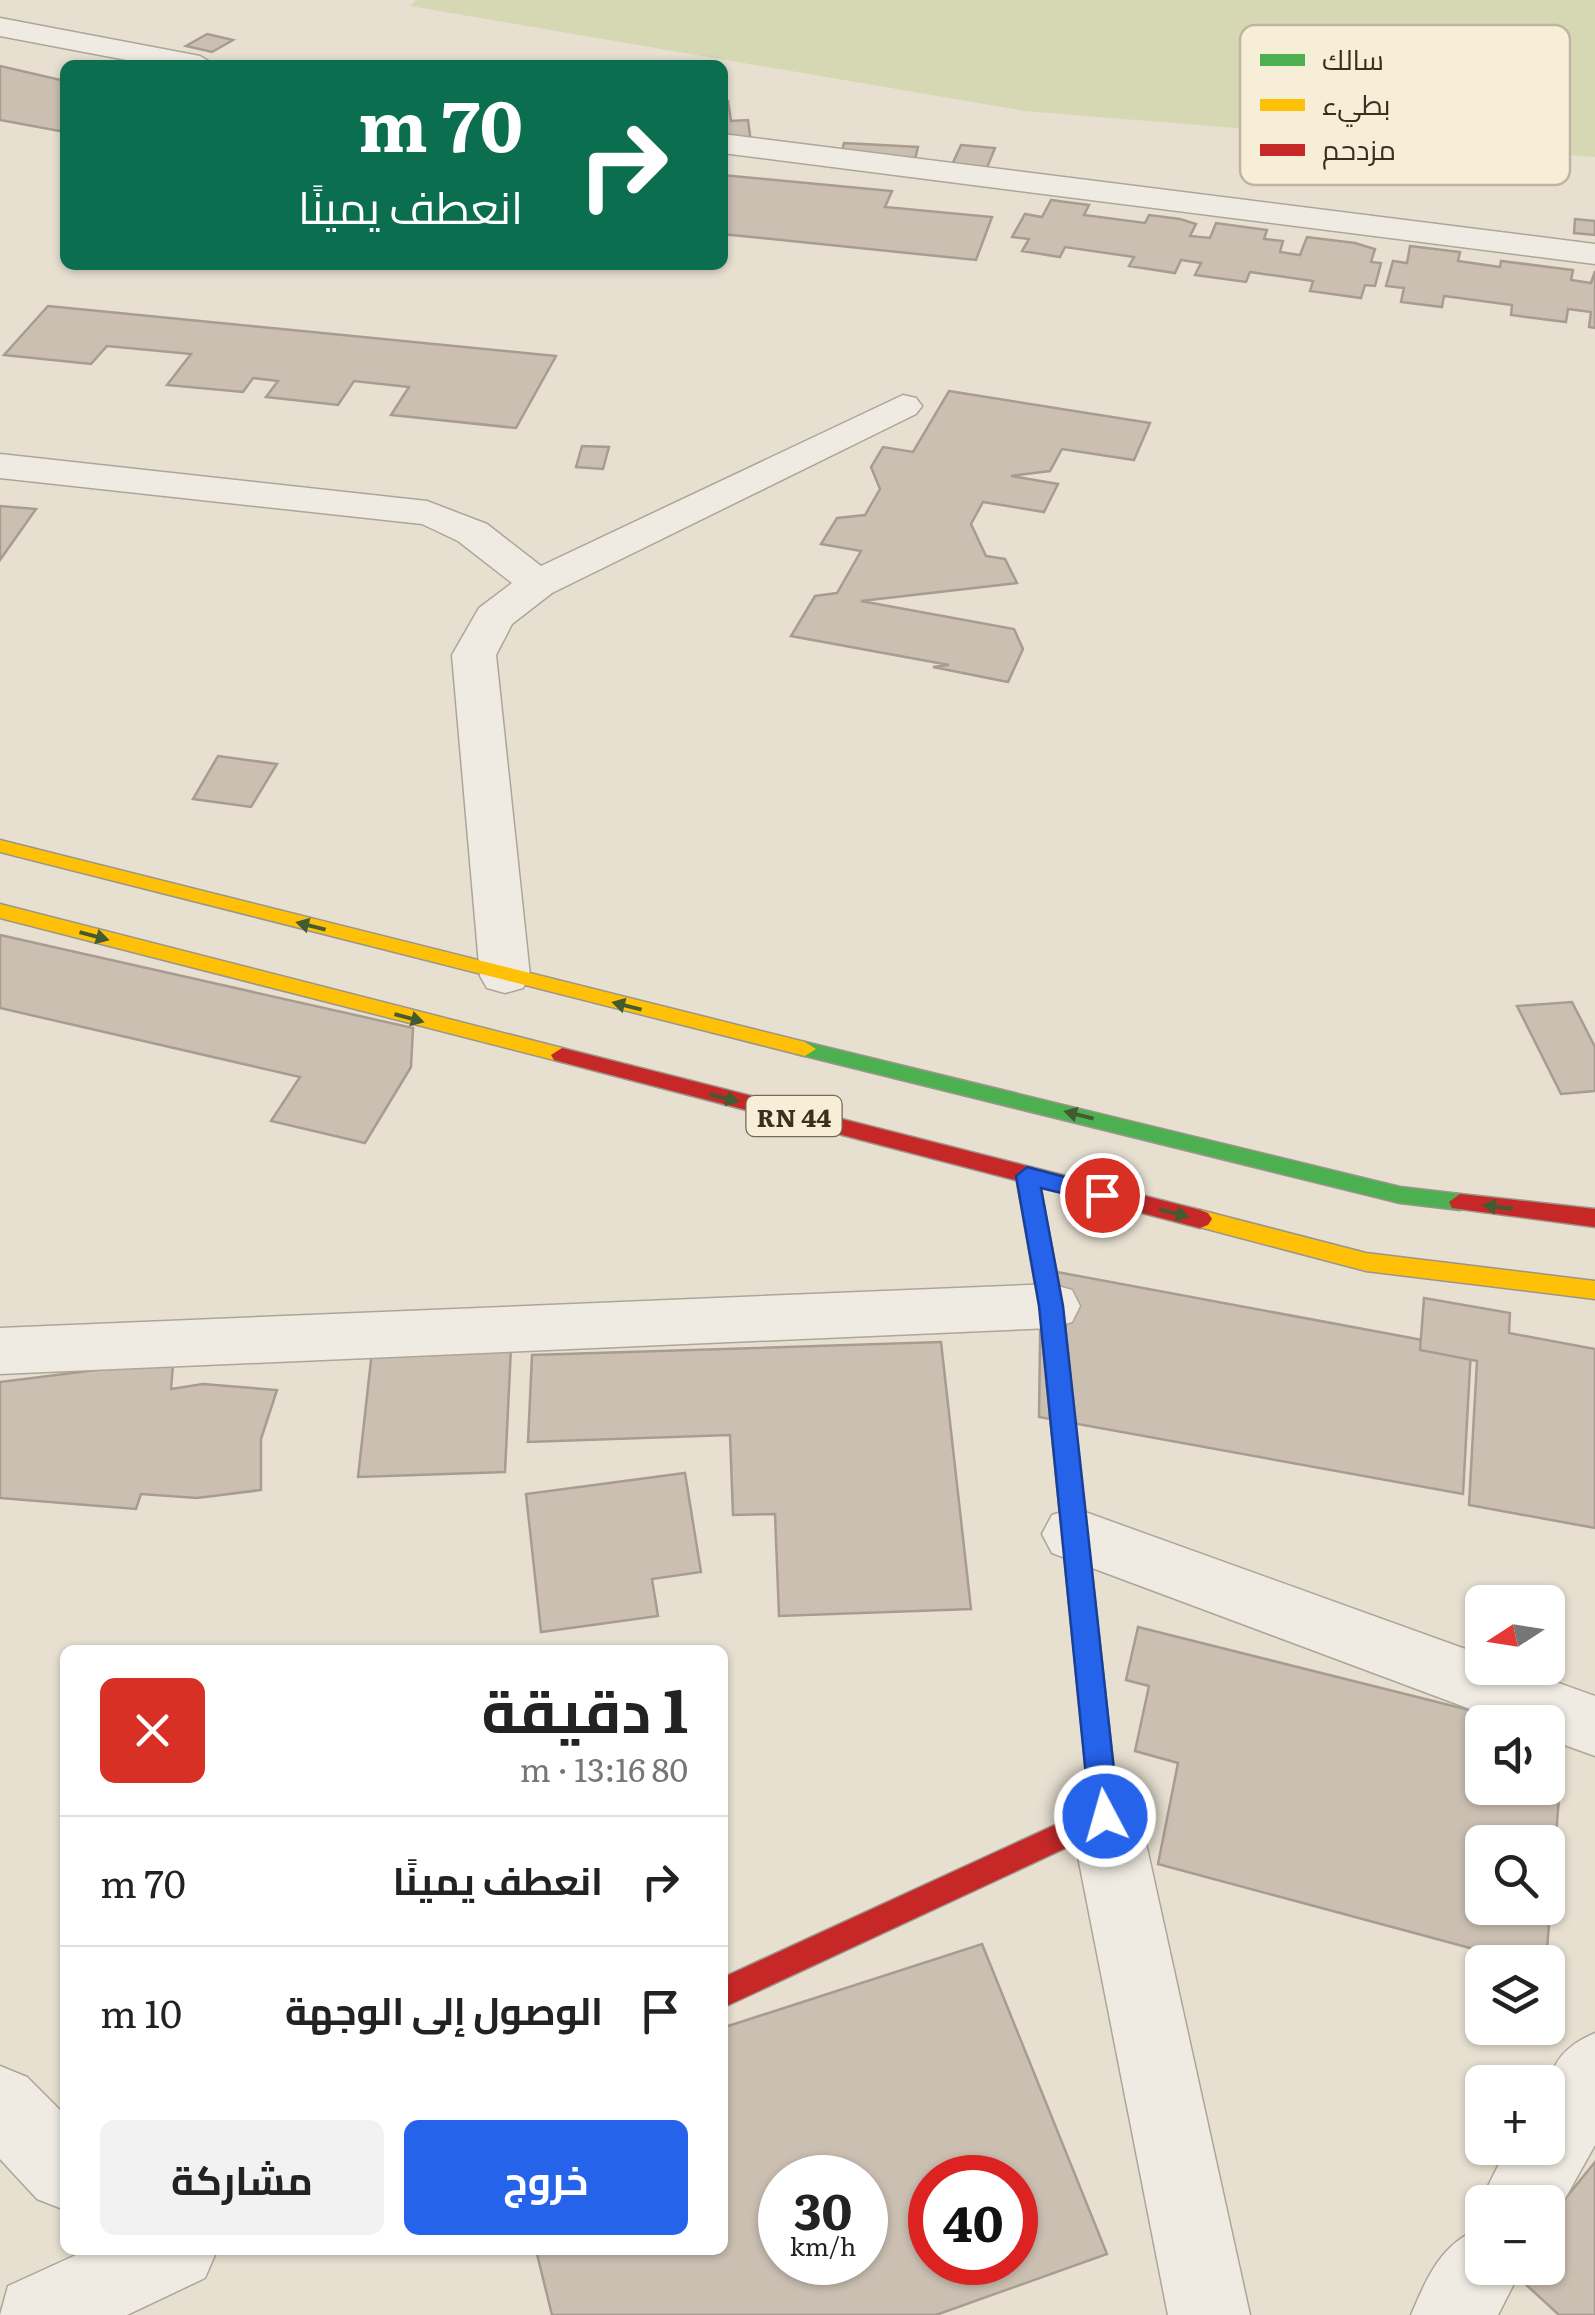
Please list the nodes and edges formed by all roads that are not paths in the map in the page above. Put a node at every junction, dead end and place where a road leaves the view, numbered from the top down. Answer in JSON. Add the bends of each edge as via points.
{"nodes":[{"id":1,"x":0,"y":28,"type":"edge"},
{"id":2,"x":173,"y":60,"type":"edge"},
{"id":3,"x":728,"y":144,"type":"edge"},
{"id":4,"x":1595,"y":254,"type":"edge"},
{"id":5,"x":902,"y":406,"type":"dead end"},
{"id":6,"x":0,"y":466,"type":"edge"},
{"id":7,"x":537,"y":584,"type":"junction"},
{"id":8,"x":0,"y":846,"type":"edge"},
{"id":9,"x":0,"y":912,"type":"edge"},
{"id":10,"x":505,"y":976,"type":"junction"},
{"id":11,"x":1027,"y":1176,"type":"junction"},
{"id":12,"x":1595,"y":1218,"type":"edge"},
{"id":13,"x":1595,"y":1290,"type":"edge"},
{"id":14,"x":1051,"y":1306,"type":"junction"},
{"id":15,"x":0,"y":1351,"type":"edge"},
{"id":16,"x":1074,"y":1534,"type":"junction"},
{"id":17,"x":1595,"y":1726,"type":"edge"},
{"id":18,"x":1105,"y":1816,"type":"junction"},
{"id":19,"x":728,"y":1991,"type":"edge"},
{"id":20,"x":1595,"y":2071,"type":"edge"},
{"id":21,"x":0,"y":2104,"type":"edge"},
{"id":22,"x":60,"y":2166,"type":"edge"},
{"id":23,"x":1530,"y":2185,"type":"edge"},
{"id":24,"x":155,"y":2255,"type":"edge"},
{"id":25,"x":1471,"y":2285,"type":"edge"},
{"id":26,"x":38,"y":2315,"type":"edge"},
{"id":27,"x":1210,"y":2315,"type":"edge"},
{"id":28,"x":1452,"y":2315,"type":"edge"}],
"edges":[{"from":1,"to":2,"type":"street"},
{"from":3,"to":4,"type":"street"},
{"from":5,"to":7,"type":"street"},
{"from":6,"to":7,"type":"street","via":[[426,513],[491,542]]},
{"from":7,"to":10,"type":"street","via":[[494,617],[474,655]]},
{"from":10,"to":8,"type":"main road","number":"RN 44","one_way":true},
{"from":9,"to":11,"type":"main road","number":"RN 44","one_way":true},
{"from":12,"to":10,"type":"main road","number":"RN 44","one_way":true,"via":[[1400,1195]]},
{"from":11,"to":13,"type":"main road","number":"RN 44","one_way":true,"via":[[1366,1262]]},
{"from":11,"to":14,"type":"main road"},
{"from":14,"to":15,"type":"street"},
{"from":14,"to":16,"type":"main road"},
{"from":16,"to":17,"type":"street"},
{"from":16,"to":18,"type":"main road"},
{"from":18,"to":19,"type":"main road"},
{"from":18,"to":27,"type":"street"},
{"from":20,"to":23,"type":"street"},
{"from":21,"to":22,"type":"street"},
{"from":24,"to":26,"type":"street"},
{"from":25,"to":28,"type":"street"}]}
